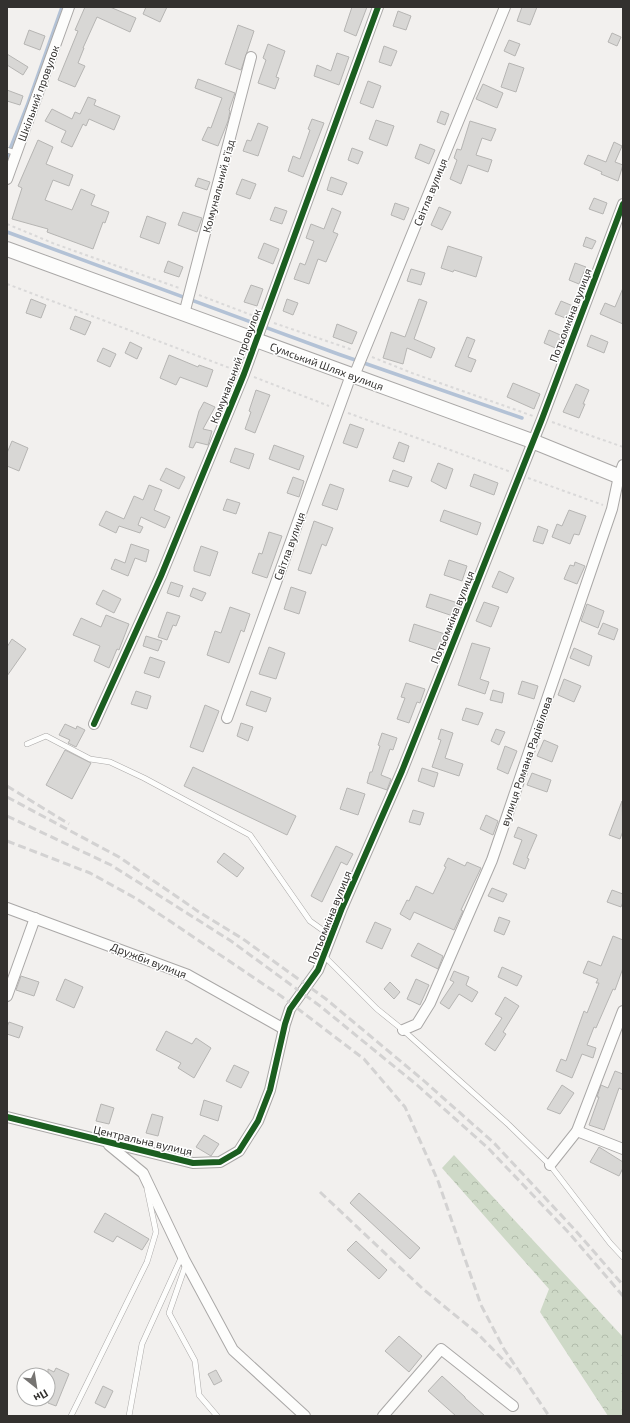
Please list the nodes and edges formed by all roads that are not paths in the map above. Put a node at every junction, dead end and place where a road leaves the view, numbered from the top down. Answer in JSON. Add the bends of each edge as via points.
{"nodes":[{"id":1,"x":69,"y":7,"type":"edge"},
{"id":2,"x":378,"y":7,"type":"edge"},
{"id":3,"x":505,"y":7,"type":"edge"},
{"id":4,"x":251,"y":57,"type":"dead end"},
{"id":5,"x":13,"y":152,"type":"edge"},
{"id":6,"x":7,"y":179,"type":"edge"},
{"id":7,"x":623,"y":204,"type":"edge"},
{"id":8,"x":7,"y":249,"type":"edge"},
{"id":9,"x":184,"y":314,"type":"junction"},
{"id":10,"x":256,"y":340,"type":"junction"},
{"id":11,"x":353,"y":376,"type":"junction"},
{"id":12,"x":532,"y":441,"type":"junction"},
{"id":13,"x":622,"y":473,"type":"edge"},
{"id":14,"x":227,"y":718,"type":"dead end"},
{"id":15,"x":94,"y":724,"type":"dead end"},
{"id":16,"x":27,"y":744,"type":"dead end"},
{"id":17,"x":7,"y":908,"type":"edge"},
{"id":18,"x":35,"y":918,"type":"junction"},
{"id":19,"x":331,"y":936,"type":"junction"},
{"id":20,"x":323,"y":955,"type":"junction"},
{"id":21,"x":7,"y":996,"type":"edge"},
{"id":22,"x":623,"y":1011,"type":"edge"},
{"id":23,"x":284,"y":1029,"type":"junction"},
{"id":24,"x":403,"y":1030,"type":"junction"},
{"id":25,"x":7,"y":1117,"type":"edge"},
{"id":26,"x":577,"y":1131,"type":"junction"},
{"id":27,"x":106,"y":1142,"type":"junction"},
{"id":28,"x":623,"y":1149,"type":"edge"},
{"id":29,"x":550,"y":1165,"type":"junction"},
{"id":30,"x":143,"y":1173,"type":"junction"},
{"id":31,"x":623,"y":1257,"type":"edge"},
{"id":32,"x":184,"y":1259,"type":"junction"},
{"id":33,"x":512,"y":1406,"type":"dead end"},
{"id":34,"x":71,"y":1416,"type":"edge"},
{"id":35,"x":129,"y":1416,"type":"edge"},
{"id":36,"x":217,"y":1416,"type":"edge"},
{"id":37,"x":305,"y":1416,"type":"edge"},
{"id":38,"x":383,"y":1416,"type":"edge"}],
"edges":[{"from":1,"to":5,"type":"street","name":"Шкільний провулок"},
{"from":2,"to":10,"type":"street","name":"Комунальний провулок"},
{"from":3,"to":11,"type":"street","name":"Світла вулиця"},
{"from":4,"to":9,"type":"street","name":"Комунальний в’їзд"},
{"from":5,"to":6,"type":"street","name":"Шкільний провулок"},
{"from":7,"to":12,"type":"street","name":"Потьомкіна вулиця"},
{"from":8,"to":9,"type":"main road","name":"Сумський Шлях вулиця"},
{"from":9,"to":10,"type":"main road","name":"Сумський Шлях вулиця"},
{"from":10,"to":11,"type":"main road","name":"Сумський Шлях вулиця"},
{"from":10,"to":15,"type":"street","name":"Комунальний провулок","via":[[160,576]]},
{"from":11,"to":12,"type":"main road","name":"Сумський Шлях вулиця"},
{"from":11,"to":14,"type":"street","name":"Світла вулиця","via":[[338,410]]},
{"from":12,"to":13,"type":"main road","name":"Сумський Шлях вулиця"},
{"from":12,"to":19,"type":"street","name":"Потьомкіна вулиця","via":[[402,771]]},
{"from":13,"to":24,"type":"street","name":"вулиця Романа Радівілова","via":[[492,860],[430,1003],[417,1024]]},
{"from":16,"to":19,"type":"lane","via":[[46,736],[90,760],[110,762],[144,778],[250,834],[310,921]]},
{"from":17,"to":18,"type":"street","name":"Дружби вулиця"},
{"from":18,"to":21,"type":"street"},
{"from":18,"to":23,"type":"street","name":"Дружби вулиця","via":[[188,975]]},
{"from":19,"to":20,"type":"street","name":"Потьомкіна вулиця"},
{"from":20,"to":23,"type":"street","name":"Потьомкіна вулиця","via":[[318,970],[290,1009]]},
{"from":20,"to":24,"type":"lane","via":[[377,1009]]},
{"from":22,"to":26,"type":"street"},
{"from":23,"to":27,"type":"street","name":"Центральна вулиця","via":[[270,1090],[258,1121],[239,1151],[220,1162],[193,1163]]},
{"from":24,"to":29,"type":"lane"},
{"from":25,"to":27,"type":"street","name":"Центральна вулиця"},
{"from":26,"to":28,"type":"street"},
{"from":26,"to":29,"type":"street"},
{"from":27,"to":30,"type":"street"},
{"from":29,"to":31,"type":"lane"},
{"from":30,"to":32,"type":"street"},
{"from":30,"to":34,"type":"lane","via":[[156,1232],[147,1262]]},
{"from":32,"to":35,"type":"lane","via":[[142,1344]]},
{"from":32,"to":36,"type":"lane","via":[[169,1313],[195,1361],[199,1395]]},
{"from":32,"to":37,"type":"street","via":[[233,1350]]},
{"from":33,"to":38,"type":"street","via":[[441,1349]]}]}
